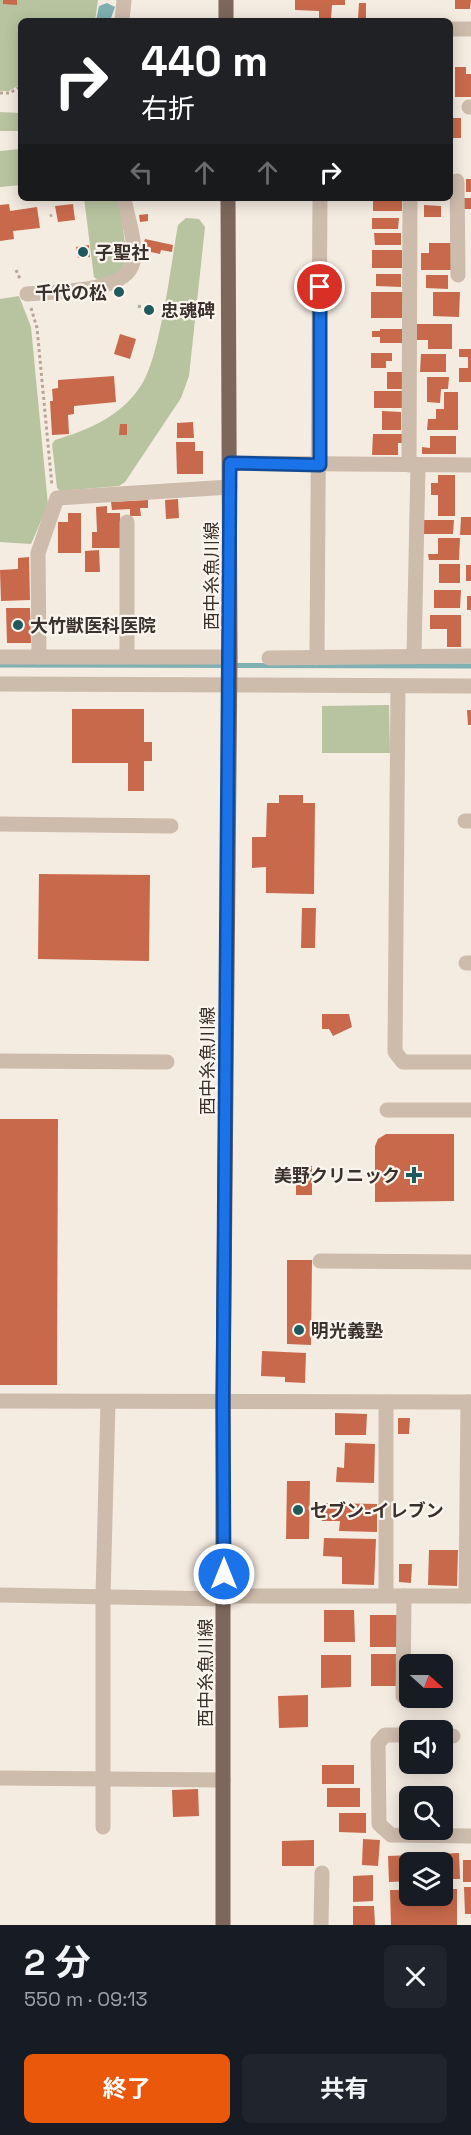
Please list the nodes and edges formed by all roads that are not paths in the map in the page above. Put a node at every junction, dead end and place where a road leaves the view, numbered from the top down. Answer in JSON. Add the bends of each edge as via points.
{"nodes":[{"id":1,"x":124,"y":0,"type":"edge"},
{"id":2,"x":226,"y":0,"type":"edge"},
{"id":3,"x":122,"y":18,"type":"edge"},
{"id":4,"x":226,"y":18,"type":"edge"},
{"id":5,"x":453,"y":29,"type":"edge"},
{"id":6,"x":471,"y":29,"type":"edge"},
{"id":7,"x":457,"y":181,"type":"dead end"},
{"id":8,"x":125,"y":201,"type":"edge"},
{"id":9,"x":228,"y":201,"type":"edge"},
{"id":10,"x":320,"y":201,"type":"edge"},
{"id":11,"x":410,"y":201,"type":"edge"},
{"id":12,"x":464,"y":222,"type":"edge"},
{"id":13,"x":458,"y":275,"type":"dead end"},
{"id":14,"x":27,"y":294,"type":"road end"},
{"id":15,"x":230,"y":463,"type":"junction"},
{"id":16,"x":320,"y":465,"type":"junction"},
{"id":17,"x":413,"y":465,"type":"junction"},
{"id":18,"x":471,"y":465,"type":"edge"},
{"id":19,"x":230,"y":487,"type":"junction"},
{"id":20,"x":127,"y":522,"type":"dead end"},
{"id":21,"x":127,"y":656,"type":"junction"},
{"id":22,"x":414,"y":656,"type":"junction"},
{"id":23,"x":471,"y":656,"type":"edge"},
{"id":24,"x":0,"y":657,"type":"edge"},
{"id":25,"x":39,"y":657,"type":"junction"},
{"id":26,"x":230,"y":657,"type":"junction"},
{"id":27,"x":269,"y":658,"type":"dead end"},
{"id":28,"x":317,"y":658,"type":"junction"},
{"id":29,"x":0,"y":684,"type":"edge"},
{"id":30,"x":229,"y":684,"type":"junction"},
{"id":31,"x":398,"y":686,"type":"junction"},
{"id":32,"x":471,"y":686,"type":"edge"},
{"id":33,"x":0,"y":824,"type":"edge"},
{"id":34,"x":171,"y":826,"type":"dead end"},
{"id":35,"x":0,"y":1061,"type":"edge"},
{"id":36,"x":167,"y":1062,"type":"dead end"},
{"id":37,"x":471,"y":1062,"type":"edge"},
{"id":38,"x":387,"y":1110,"type":"dead end"},
{"id":39,"x":471,"y":1110,"type":"edge"},
{"id":40,"x":320,"y":1261,"type":"dead end"},
{"id":41,"x":471,"y":1262,"type":"edge"},
{"id":42,"x":0,"y":1401,"type":"edge"},
{"id":43,"x":108,"y":1402,"type":"junction"},
{"id":44,"x":223,"y":1402,"type":"junction"},
{"id":45,"x":386,"y":1402,"type":"junction"},
{"id":46,"x":470,"y":1402,"type":"edge"},
{"id":47,"x":0,"y":1595,"type":"edge"},
{"id":48,"x":386,"y":1595,"type":"junction"},
{"id":49,"x":103,"y":1596,"type":"junction"},
{"id":50,"x":404,"y":1596,"type":"junction"},
{"id":51,"x":469,"y":1596,"type":"edge"},
{"id":52,"x":224,"y":1597,"type":"junction"},
{"id":53,"x":403,"y":1654,"type":"edge"},
{"id":54,"x":399,"y":1736,"type":"edge"},
{"id":55,"x":0,"y":1778,"type":"edge"},
{"id":56,"x":103,"y":1779,"type":"junction"},
{"id":57,"x":224,"y":1780,"type":"junction"},
{"id":58,"x":103,"y":1827,"type":"dead end"},
{"id":59,"x":471,"y":1836,"type":"edge"},
{"id":60,"x":322,"y":1873,"type":"dead end"},
{"id":61,"x":223,"y":1925,"type":"edge"},
{"id":62,"x":321,"y":1925,"type":"edge"}],
"edges":[{"from":1,"to":3,"type":"street"},
{"from":2,"to":4,"type":"main road"},
{"from":5,"to":6,"type":"street"},
{"from":7,"to":12,"type":"street"},
{"from":8,"to":14,"type":"street","via":[[134,255],[126,275],[112,285]]},
{"from":9,"to":15,"type":"main road","name":"西中糸魚川線"},
{"from":10,"to":16,"type":"street"},
{"from":11,"to":17,"type":"street"},
{"from":12,"to":13,"type":"street"},
{"from":15,"to":16,"type":"street"},
{"from":15,"to":19,"type":"main road","name":"西中糸魚川線"},
{"from":16,"to":17,"type":"street"},
{"from":16,"to":28,"type":"street"},
{"from":17,"to":18,"type":"street"},
{"from":17,"to":22,"type":"street"},
{"from":19,"to":25,"type":"street","via":[[57,498],[38,553]]},
{"from":19,"to":26,"type":"main road","name":"西中糸魚川線"},
{"from":20,"to":21,"type":"street"},
{"from":21,"to":25,"type":"street"},
{"from":21,"to":26,"type":"street"},
{"from":22,"to":23,"type":"street"},
{"from":22,"to":28,"type":"street"},
{"from":24,"to":25,"type":"street"},
{"from":26,"to":30,"type":"main road","name":"西中糸魚川線"},
{"from":27,"to":28,"type":"street"},
{"from":29,"to":30,"type":"street"},
{"from":30,"to":31,"type":"street"},
{"from":30,"to":44,"type":"main road","name":"西中糸魚川線"},
{"from":31,"to":32,"type":"street"},
{"from":31,"to":37,"type":"street","via":[[395,1052],[403,1062]]},
{"from":33,"to":34,"type":"street"},
{"from":35,"to":36,"type":"street"},
{"from":38,"to":39,"type":"street"},
{"from":40,"to":41,"type":"street"},
{"from":42,"to":43,"type":"street"},
{"from":43,"to":44,"type":"street"},
{"from":43,"to":49,"type":"street"},
{"from":44,"to":45,"type":"street"},
{"from":44,"to":52,"type":"main road","name":"西中糸魚川線"},
{"from":45,"to":46,"type":"street"},
{"from":45,"to":48,"type":"street"},
{"from":46,"to":51,"type":"street"},
{"from":47,"to":49,"type":"street"},
{"from":48,"to":50,"type":"street"},
{"from":48,"to":52,"type":"street"},
{"from":49,"to":52,"type":"street"},
{"from":49,"to":56,"type":"street"},
{"from":50,"to":51,"type":"street"},
{"from":50,"to":53,"type":"street"},
{"from":52,"to":57,"type":"main road","name":"西中糸魚川線"},
{"from":54,"to":59,"type":"street","via":[[385,1735],[378,1743],[379,1824],[391,1835]]},
{"from":55,"to":56,"type":"street"},
{"from":56,"to":57,"type":"street"},
{"from":56,"to":58,"type":"street"},
{"from":57,"to":61,"type":"main road","name":"西中糸魚川線"},
{"from":60,"to":62,"type":"street"}]}
